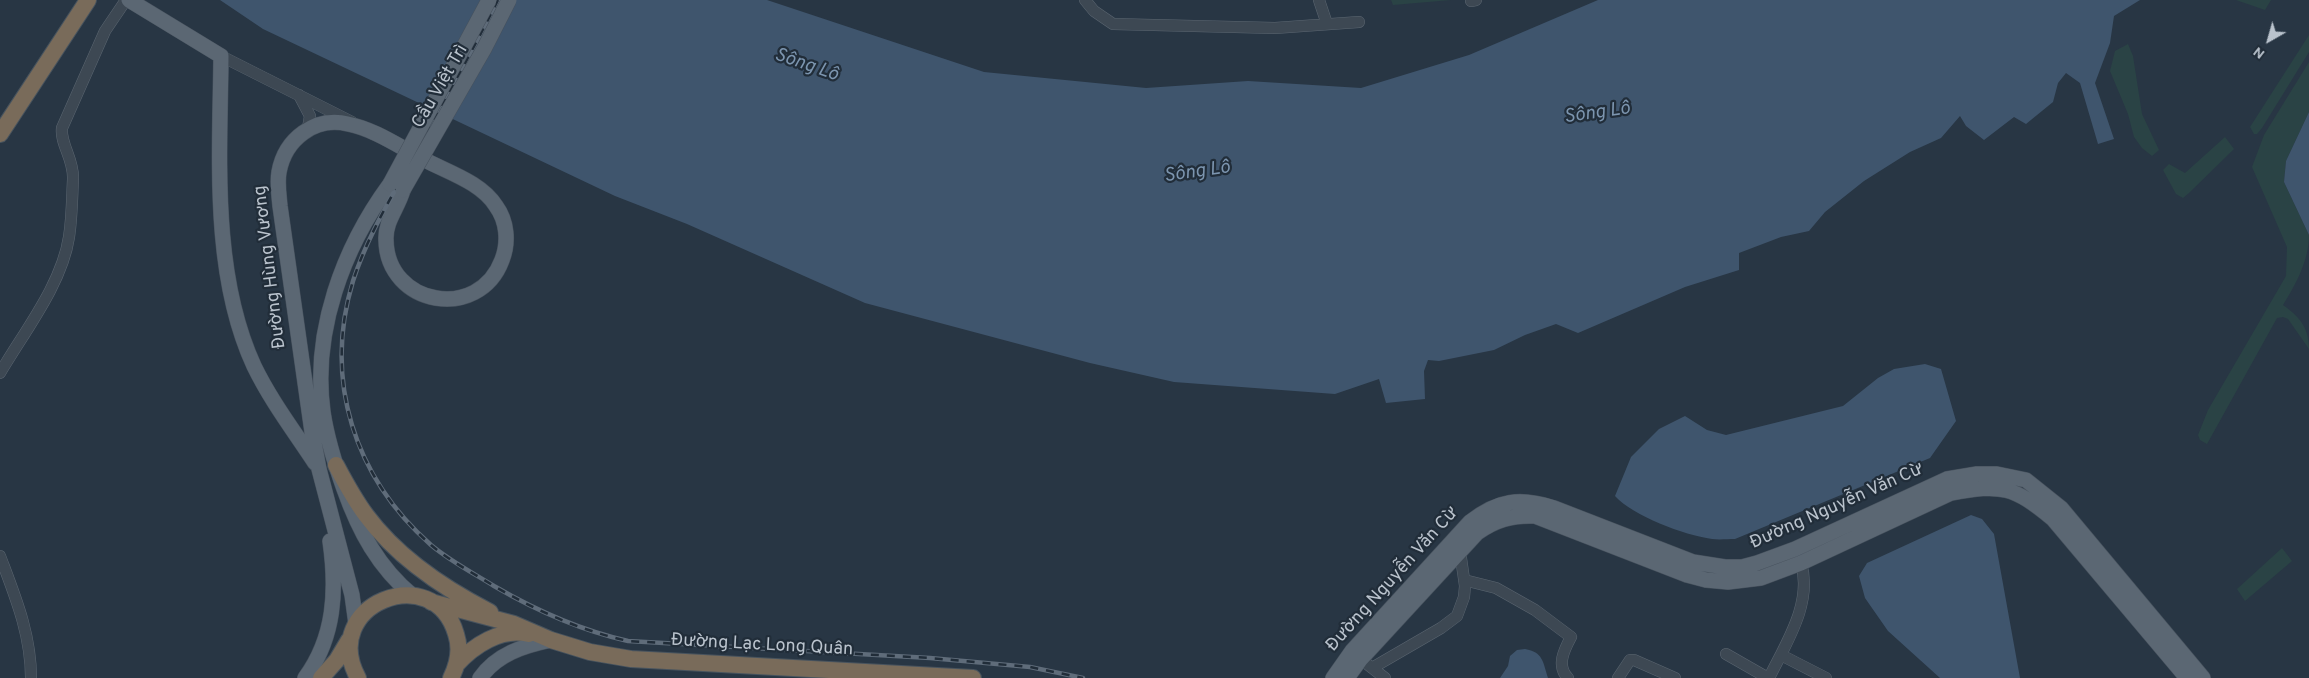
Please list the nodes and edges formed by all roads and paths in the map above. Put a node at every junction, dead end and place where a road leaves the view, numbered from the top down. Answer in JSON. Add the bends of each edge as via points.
{"nodes":[{"id":1,"x":75,"y":0,"type":"edge"},
{"id":2,"x":88,"y":0,"type":"edge"},
{"id":3,"x":127,"y":0,"type":"edge"},
{"id":4,"x":489,"y":0,"type":"edge"},
{"id":5,"x":509,"y":0,"type":"edge"},
{"id":6,"x":1085,"y":0,"type":"edge"},
{"id":7,"x":1319,"y":0,"type":"edge"},
{"id":8,"x":1359,"y":22,"type":"dead end"},
{"id":9,"x":1327,"y":24,"type":"junction"},
{"id":10,"x":221,"y":56,"type":"junction"},
{"id":11,"x":298,"y":94,"type":"junction"},
{"id":12,"x":0,"y":113,"type":"edge"},
{"id":13,"x":308,"y":128,"type":"junction"},
{"id":14,"x":369,"y":131,"type":"junction"},
{"id":15,"x":0,"y":134,"type":"edge"},
{"id":16,"x":396,"y":187,"type":"junction"},
{"id":17,"x":0,"y":373,"type":"edge"},
{"id":18,"x":336,"y":465,"type":"junction"},
{"id":19,"x":319,"y":469,"type":"junction"},
{"id":20,"x":1460,"y":551,"type":"junction"},
{"id":21,"x":0,"y":556,"type":"edge"},
{"id":22,"x":1801,"y":563,"type":"junction"},
{"id":23,"x":1464,"y":580,"type":"junction"},
{"id":24,"x":413,"y":596,"type":"junction"},
{"id":25,"x":431,"y":602,"type":"junction"},
{"id":26,"x":1401,"y":605,"type":"junction"},
{"id":27,"x":514,"y":624,"type":"junction"},
{"id":28,"x":353,"y":631,"type":"junction"},
{"id":29,"x":550,"y":640,"type":"junction"},
{"id":30,"x":1726,"y":654,"type":"dead end"},
{"id":31,"x":1781,"y":655,"type":"junction"},
{"id":32,"x":1366,"y":664,"type":"junction"},
{"id":33,"x":454,"y":674,"type":"edge"},
{"id":34,"x":866,"y":675,"type":"edge"},
{"id":35,"x":1814,"y":675,"type":"edge"},
{"id":36,"x":31,"y":678,"type":"edge"},
{"id":37,"x":305,"y":678,"type":"edge"},
{"id":38,"x":321,"y":678,"type":"edge"},
{"id":39,"x":358,"y":678,"type":"edge"},
{"id":40,"x":480,"y":678,"type":"edge"},
{"id":41,"x":973,"y":678,"type":"edge"},
{"id":42,"x":1332,"y":678,"type":"edge"},
{"id":43,"x":1347,"y":678,"type":"edge"},
{"id":44,"x":1385,"y":678,"type":"edge"},
{"id":45,"x":1568,"y":678,"type":"edge"},
{"id":46,"x":1618,"y":678,"type":"edge"},
{"id":47,"x":1675,"y":678,"type":"edge"},
{"id":48,"x":1768,"y":678,"type":"edge"},
{"id":49,"x":1826,"y":678,"type":"edge"},
{"id":50,"x":2187,"y":678,"type":"edge"},
{"id":51,"x":2203,"y":678,"type":"edge"}],
"edges":[{"from":1,"to":12,"type":"highway"},
{"from":2,"to":15,"type":"highway"},
{"from":3,"to":10,"type":"main road"},
{"from":3,"to":17,"type":"street","via":[[106,31],[62,128],[61,135],[72,161],[73,176],[69,237],[57,278]]},
{"from":4,"to":16,"type":"main road","name":"Cầu Việt Trì","bridge":true},
{"from":5,"to":16,"type":"main road","name":"Cầu Việt Trì","bridge":true,"via":[[484,49]]},
{"from":6,"to":9,"type":"street","via":[[1113,24],[1275,28]]},
{"from":7,"to":9,"type":"street"},
{"from":8,"to":9,"type":"street"},
{"from":10,"to":11,"type":"street"},
{"from":10,"to":19,"type":"main road","via":[[222,226],[231,290],[254,366]]},
{"from":11,"to":13,"type":"street","via":[[310,116]]},
{"from":11,"to":14,"type":"street"},
{"from":13,"to":14,"type":"main road","via":[[335,122]]},
{"from":13,"to":19,"type":"main road","name":"Đường Hùng Vương","via":[[287,152],[278,181]]},
{"from":14,"to":16,"type":"main road","via":[[474,186],[491,199],[501,214],[506,242],[499,268],[487,283],[462,297],[443,299],[420,294],[402,280],[388,256],[386,238],[390,217],[399,202]]},
{"from":16,"to":18,"type":"main road","via":[[364,223],[348,254],[331,307],[321,390]]},
{"from":18,"to":24,"type":"main road","via":[[353,514],[369,547]]},
{"from":18,"to":27,"type":"highway","via":[[366,515],[400,552],[442,584]]},
{"from":19,"to":28,"type":"main road","name":"Đường Hùng Vương","via":[[352,595]]},
{"from":19,"to":37,"type":"main road","via":[[334,591],[324,644]]},
{"from":20,"to":22,"type":"main road","name":"Đường Nguyễn Văn Cừ","via":[[1496,521],[1534,516],[1706,580],[1761,578]]},
{"from":20,"to":23,"type":"street"},
{"from":20,"to":26,"type":"main road","name":"Đường Nguyễn Văn Cừ"},
{"from":21,"to":36,"type":"street","via":[[24,622]]},
{"from":22,"to":31,"type":"street","via":[[1804,598]]},
{"from":22,"to":50,"type":"main road","name":"Đường Nguyễn Văn Cừ","via":[[1951,493],[1978,488],[2014,491],[2053,519]]},
{"from":23,"to":32,"type":"street","via":[[1464,597],[1457,616],[1442,628]]},
{"from":23,"to":45,"type":"street","via":[[1496,588],[1535,610],[1571,637],[1561,660],[1563,673]]},
{"from":24,"to":25,"type":"highway","name":"Đường Lạc Long Quân"},
{"from":24,"to":28,"type":"highway","via":[[380,600],[366,610]]},
{"from":25,"to":27,"type":"highway","name":"Đường Lạc Long Quân"},
{"from":25,"to":33,"type":"highway","via":[[446,614],[455,630],[458,648]]},
{"from":26,"to":32,"type":"main road","name":"Đường Nguyễn Văn Cừ"},
{"from":26,"to":42,"type":"main road","name":"Đường Nguyễn Văn Cừ","via":[[1352,651]]},
{"from":26,"to":51,"type":"main road","name":"Đường Nguyễn Văn Cừ","via":[[1470,522],[1482,513],[1507,503],[1534,502],[1693,562],[1742,567],[1795,549],[1946,479],[1997,474],[2026,480],[2061,508]]},
{"from":27,"to":29,"type":"highway","name":"Đường Lạc Long Quân"},
{"from":28,"to":38,"type":"highway","via":[[338,660]]},
{"from":28,"to":39,"type":"highway","via":[[351,662]]},
{"from":29,"to":33,"type":"highway","name":"Đường Lạc Long Quân","via":[[525,633],[503,635],[480,644]]},
{"from":29,"to":34,"type":"highway","name":"Đường Lạc Long Quân","via":[[590,652],[641,660]]},
{"from":29,"to":40,"type":"main road","via":[[502,657]]},
{"from":30,"to":48,"type":"street"},
{"from":31,"to":35,"type":"street"},
{"from":31,"to":48,"type":"street"},
{"from":32,"to":43,"type":"main road","name":"Đường Nguyễn Văn Cừ"},
{"from":32,"to":44,"type":"street"},
{"from":34,"to":41,"type":"highway","name":"Đường Lạc Long Quân"},
{"from":35,"to":49,"type":"street"},
{"from":46,"to":47,"type":"street","via":[[1630,660]]}]}
